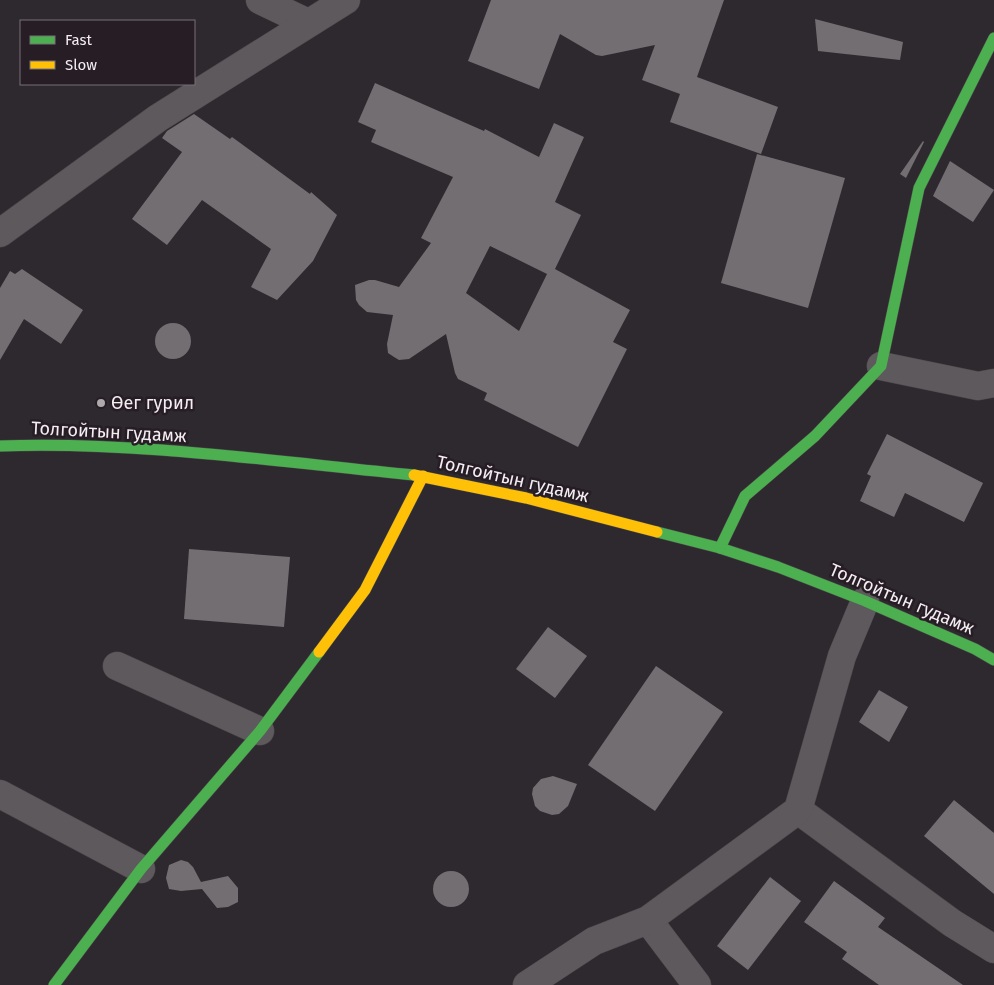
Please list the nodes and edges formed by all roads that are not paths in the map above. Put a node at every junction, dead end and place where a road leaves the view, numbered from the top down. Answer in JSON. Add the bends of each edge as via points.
{"nodes":[{"id":1,"x":260,"y":0,"type":"edge"},
{"id":2,"x":346,"y":0,"type":"edge"},
{"id":3,"x":308,"y":23,"type":"junction"},
{"id":4,"x":994,"y":38,"type":"edge"},
{"id":5,"x":4,"y":223,"type":"edge"},
{"id":6,"x":882,"y":366,"type":"junction"},
{"id":7,"x":994,"y":384,"type":"edge"},
{"id":8,"x":0,"y":446,"type":"edge"},
{"id":9,"x":423,"y":476,"type":"junction"},
{"id":10,"x":720,"y":548,"type":"junction"},
{"id":11,"x":865,"y":601,"type":"junction"},
{"id":12,"x":994,"y":660,"type":"edge"},
{"id":13,"x":117,"y":666,"type":"dead end"},
{"id":14,"x":260,"y":732,"type":"junction"},
{"id":15,"x":0,"y":794,"type":"edge"},
{"id":16,"x":798,"y":810,"type":"junction"},
{"id":17,"x":141,"y":869,"type":"junction"},
{"id":18,"x":648,"y":920,"type":"junction"},
{"id":19,"x":994,"y":949,"type":"edge"},
{"id":20,"x":54,"y":985,"type":"edge"},
{"id":21,"x":527,"y":985,"type":"edge"},
{"id":22,"x":697,"y":985,"type":"edge"}],
"edges":[{"from":1,"to":3,"type":"street"},
{"from":2,"to":3,"type":"street"},
{"from":3,"to":5,"type":"street","via":[[158,118]]},
{"from":4,"to":6,"type":"street","via":[[920,188]]},
{"from":6,"to":7,"type":"street","via":[[978,386]]},
{"from":6,"to":10,"type":"street","via":[[814,436],[745,496]]},
{"from":8,"to":9,"type":"street","name":"Толгойтын гудамж","via":[[150,449]]},
{"from":9,"to":10,"type":"street","name":"Толгойтын гудамж","via":[[526,498]]},
{"from":9,"to":14,"type":"street","via":[[365,590]]},
{"from":10,"to":11,"type":"street","name":"Толгойтын гудамж"},
{"from":11,"to":12,"type":"street","name":"Толгойтын гудамж"},
{"from":11,"to":16,"type":"street","via":[[842,656]]},
{"from":13,"to":14,"type":"street"},
{"from":14,"to":17,"type":"street"},
{"from":15,"to":17,"type":"street"},
{"from":16,"to":18,"type":"street"},
{"from":16,"to":19,"type":"street","via":[[952,923]]},
{"from":17,"to":20,"type":"street"},
{"from":18,"to":21,"type":"street","via":[[594,941]]},
{"from":18,"to":22,"type":"street"}]}
